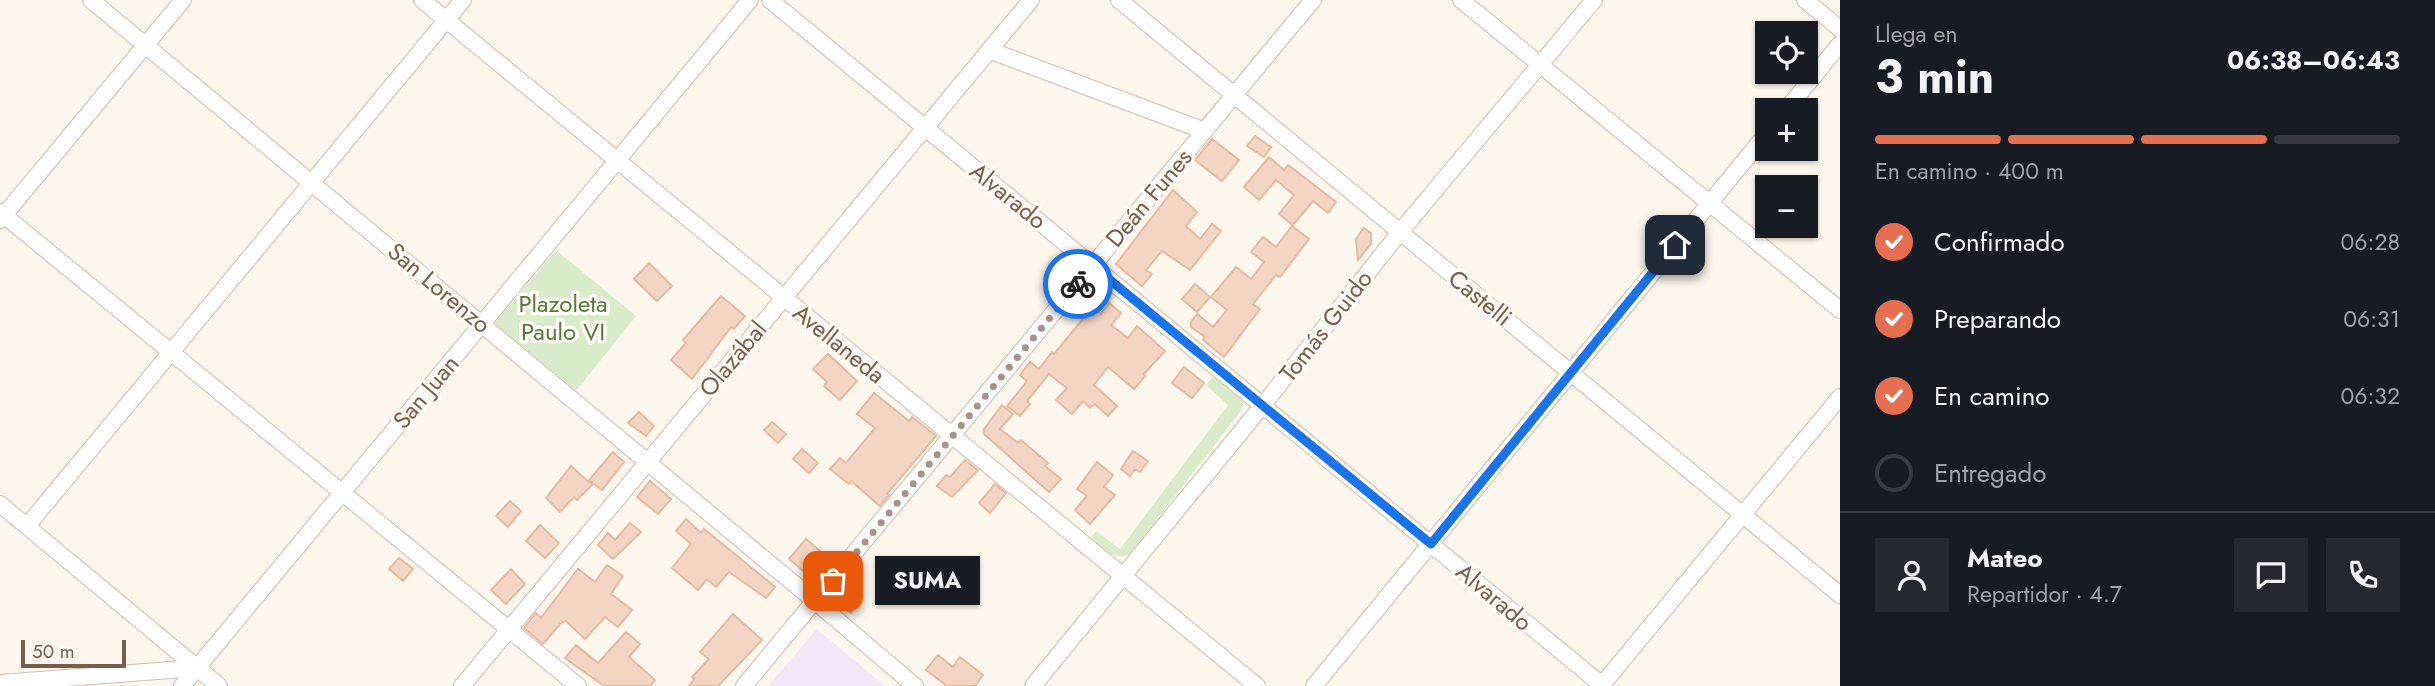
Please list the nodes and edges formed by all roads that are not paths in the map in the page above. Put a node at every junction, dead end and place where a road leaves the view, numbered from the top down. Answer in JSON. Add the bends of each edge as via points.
{"nodes":[{"id":1,"x":91,"y":0,"type":"edge"},
{"id":2,"x":183,"y":0,"type":"edge"},
{"id":3,"x":422,"y":0,"type":"edge"},
{"id":4,"x":463,"y":0,"type":"edge"},
{"id":5,"x":750,"y":0,"type":"edge"},
{"id":6,"x":770,"y":0,"type":"edge"},
{"id":7,"x":1031,"y":0,"type":"edge"},
{"id":8,"x":1119,"y":0,"type":"edge"},
{"id":9,"x":1313,"y":0,"type":"edge"},
{"id":10,"x":1461,"y":0,"type":"edge"},
{"id":11,"x":1594,"y":0,"type":"edge"},
{"id":12,"x":1805,"y":0,"type":"edge"},
{"id":13,"x":447,"y":20,"type":"junction"},
{"id":14,"x":1840,"y":29,"type":"edge"},
{"id":15,"x":1840,"y":44,"type":"edge"},
{"id":16,"x":145,"y":45,"type":"junction"},
{"id":17,"x":989,"y":50,"type":"junction"},
{"id":18,"x":1539,"y":64,"type":"junction"},
{"id":19,"x":1234,"y":95,"type":"junction"},
{"id":20,"x":1796,"y":98,"type":"edge"},
{"id":21,"x":925,"y":128,"type":"junction"},
{"id":22,"x":1205,"y":131,"type":"junction"},
{"id":23,"x":1755,"y":148,"type":"edge"},
{"id":24,"x":617,"y":161,"type":"junction"},
{"id":25,"x":312,"y":182,"type":"junction"},
{"id":26,"x":1710,"y":202,"type":"junction"},
{"id":27,"x":1,"y":216,"type":"edge"},
{"id":28,"x":1400,"y":232,"type":"junction"},
{"id":29,"x":1093,"y":266,"type":"junction"},
{"id":30,"x":784,"y":299,"type":"junction"},
{"id":31,"x":1840,"y":310,"type":"edge"},
{"id":32,"x":482,"y":324,"type":"junction"},
{"id":33,"x":171,"y":352,"type":"junction"},
{"id":34,"x":1571,"y":373,"type":"junction"},
{"id":35,"x":1840,"y":397,"type":"edge"},
{"id":36,"x":1263,"y":405,"type":"junction"},
{"id":37,"x":953,"y":436,"type":"junction"},
{"id":38,"x":648,"y":462,"type":"junction"},
{"id":39,"x":342,"y":493,"type":"junction"},
{"id":40,"x":0,"y":504,"type":"edge"},
{"id":41,"x":1743,"y":515,"type":"junction"},
{"id":42,"x":27,"y":526,"type":"junction"},
{"id":43,"x":1431,"y":544,"type":"junction"},
{"id":44,"x":1124,"y":574,"type":"junction"},
{"id":45,"x":1840,"y":595,"type":"edge"},
{"id":46,"x":816,"y":601,"type":"junction"},
{"id":47,"x":509,"y":629,"type":"junction"},
{"id":48,"x":197,"y":668,"type":"junction"},
{"id":49,"x":0,"y":683,"type":"edge"},
{"id":50,"x":182,"y":686,"type":"edge"},
{"id":51,"x":219,"y":686,"type":"edge"},
{"id":52,"x":462,"y":686,"type":"edge"},
{"id":53,"x":578,"y":686,"type":"edge"},
{"id":54,"x":744,"y":686,"type":"edge"},
{"id":55,"x":915,"y":686,"type":"edge"},
{"id":56,"x":1033,"y":686,"type":"edge"},
{"id":57,"x":1258,"y":686,"type":"edge"},
{"id":58,"x":1314,"y":686,"type":"edge"},
{"id":59,"x":1602,"y":686,"type":"edge"}],
"edges":[{"from":1,"to":16,"type":"street","name":"San Lorenzo"},
{"from":2,"to":16,"type":"street"},
{"from":3,"to":13,"type":"street","name":"Avellaneda"},
{"from":4,"to":13,"type":"street"},
{"from":5,"to":24,"type":"street","name":"San Juan"},
{"from":6,"to":21,"type":"street","name":"Alvarado"},
{"from":7,"to":17,"type":"street","name":"Olazábal"},
{"from":8,"to":19,"type":"street","name":"Castelli"},
{"from":9,"to":19,"type":"street","name":"Deán Funes"},
{"from":10,"to":18,"type":"street"},
{"from":11,"to":18,"type":"street","name":"Tomás Guido"},
{"from":12,"to":14,"type":"street"},
{"from":13,"to":24,"type":"street","name":"Avellaneda"},
{"from":13,"to":25,"type":"street"},
{"from":15,"to":20,"type":"street"},
{"from":16,"to":25,"type":"street","name":"San Lorenzo"},
{"from":16,"to":27,"type":"street"},
{"from":17,"to":21,"type":"street","name":"Olazábal"},
{"from":17,"to":22,"type":"street"},
{"from":18,"to":26,"type":"street"},
{"from":18,"to":28,"type":"street","name":"Tomás Guido"},
{"from":19,"to":22,"type":"street","name":"Deán Funes"},
{"from":19,"to":28,"type":"street","name":"Castelli"},
{"from":21,"to":29,"type":"street","name":"Alvarado"},
{"from":21,"to":30,"type":"street","name":"Olazábal"},
{"from":22,"to":29,"type":"street","name":"Deán Funes"},
{"from":23,"to":26,"type":"street"},
{"from":24,"to":30,"type":"street","name":"Avellaneda"},
{"from":24,"to":32,"type":"street","name":"San Juan"},
{"from":25,"to":32,"type":"street","name":"San Lorenzo"},
{"from":25,"to":33,"type":"street"},
{"from":26,"to":31,"type":"street"},
{"from":26,"to":34,"type":"street"},
{"from":27,"to":33,"type":"street"},
{"from":28,"to":34,"type":"street","name":"Castelli"},
{"from":28,"to":36,"type":"street","name":"Tomás Guido"},
{"from":29,"to":36,"type":"street","name":"Alvarado"},
{"from":29,"to":37,"type":"street","name":"Deán Funes"},
{"from":30,"to":37,"type":"street","name":"Avellaneda"},
{"from":30,"to":38,"type":"street","name":"Olazábal"},
{"from":32,"to":38,"type":"street","name":"San Lorenzo"},
{"from":32,"to":39,"type":"street","name":"San Juan"},
{"from":33,"to":39,"type":"street"},
{"from":33,"to":42,"type":"street"},
{"from":34,"to":41,"type":"street","name":"Castelli"},
{"from":34,"to":43,"type":"street"},
{"from":35,"to":41,"type":"street"},
{"from":36,"to":43,"type":"street","name":"Alvarado"},
{"from":36,"to":44,"type":"street","name":"Tomás Guido"},
{"from":37,"to":44,"type":"street","name":"Avellaneda"},
{"from":37,"to":46,"type":"street","name":"Deán Funes"},
{"from":38,"to":46,"type":"street","name":"San Lorenzo"},
{"from":38,"to":47,"type":"street","name":"Olazábal"},
{"from":39,"to":47,"type":"street"},
{"from":39,"to":48,"type":"street","name":"San Juan"},
{"from":40,"to":42,"type":"street"},
{"from":41,"to":45,"type":"street","name":"Castelli"},
{"from":41,"to":59,"type":"street"},
{"from":42,"to":48,"type":"street"},
{"from":43,"to":58,"type":"street"},
{"from":43,"to":59,"type":"street","name":"Alvarado"},
{"from":44,"to":56,"type":"street","name":"Tomás Guido"},
{"from":44,"to":57,"type":"street","name":"Avellaneda"},
{"from":46,"to":54,"type":"street","name":"Deán Funes"},
{"from":46,"to":55,"type":"street","name":"San Lorenzo"},
{"from":47,"to":52,"type":"street","name":"Olazábal"},
{"from":47,"to":53,"type":"street"},
{"from":48,"to":49,"type":"street"},
{"from":48,"to":50,"type":"street","name":"San Juan"},
{"from":48,"to":51,"type":"street"}]}
